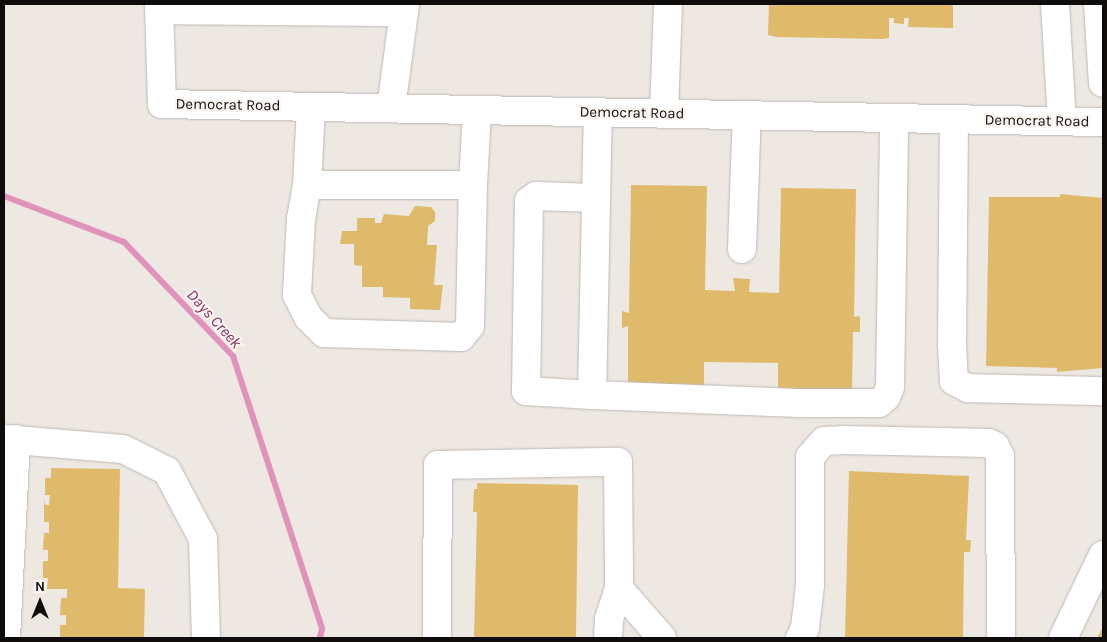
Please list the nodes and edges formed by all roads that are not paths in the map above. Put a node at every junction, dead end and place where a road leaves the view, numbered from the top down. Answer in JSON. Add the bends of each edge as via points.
{"nodes":[{"id":1,"x":668,"y":4,"type":"edge"},
{"id":2,"x":1055,"y":4,"type":"edge"},
{"id":3,"x":1098,"y":4,"type":"edge"},
{"id":4,"x":159,"y":7,"type":"edge"},
{"id":5,"x":405,"y":8,"type":"edge"},
{"id":6,"x":1103,"y":83,"type":"edge"},
{"id":7,"x":311,"y":107,"type":"junction"},
{"id":8,"x":391,"y":108,"type":"junction"},
{"id":9,"x":476,"y":110,"type":"junction"},
{"id":10,"x":598,"y":112,"type":"junction"},
{"id":11,"x":664,"y":113,"type":"junction"},
{"id":12,"x":747,"y":115,"type":"junction"},
{"id":13,"x":894,"y":118,"type":"junction"},
{"id":14,"x":954,"y":119,"type":"junction"},
{"id":15,"x":1062,"y":121,"type":"junction"},
{"id":16,"x":1103,"y":122,"type":"edge"},
{"id":17,"x":307,"y":185,"type":"junction"},
{"id":18,"x":473,"y":185,"type":"junction"},
{"id":19,"x":596,"y":198,"type":"junction"},
{"id":20,"x":742,"y":249,"type":"dead end"},
{"id":21,"x":1103,"y":391,"type":"edge"},
{"id":22,"x":592,"y":395,"type":"junction"},
{"id":23,"x":10,"y":439,"type":"edge"},
{"id":24,"x":1103,"y":555,"type":"edge"},
{"id":25,"x":619,"y":589,"type":"junction"},
{"id":26,"x":6,"y":602,"type":"edge"},
{"id":27,"x":6,"y":638,"type":"edge"},
{"id":28,"x":206,"y":638,"type":"edge"},
{"id":29,"x":437,"y":638,"type":"edge"},
{"id":30,"x":608,"y":638,"type":"edge"},
{"id":31,"x":662,"y":638,"type":"edge"},
{"id":32,"x":800,"y":638,"type":"edge"},
{"id":33,"x":1001,"y":638,"type":"edge"},
{"id":34,"x":1063,"y":638,"type":"edge"}],
"edges":[{"from":1,"to":11,"type":"street"},
{"from":2,"to":15,"type":"street"},
{"from":3,"to":6,"type":"street"},
{"from":4,"to":5,"type":"street"},
{"from":4,"to":7,"type":"street","name":"Democrat Road","via":[[162,104]]},
{"from":5,"to":8,"type":"street"},
{"from":7,"to":8,"type":"street","name":"Democrat Road"},
{"from":7,"to":17,"type":"street"},
{"from":8,"to":9,"type":"street","name":"Democrat Road"},
{"from":9,"to":10,"type":"street","name":"Democrat Road"},
{"from":9,"to":18,"type":"street"},
{"from":10,"to":11,"type":"street","name":"Democrat Road"},
{"from":10,"to":19,"type":"street"},
{"from":11,"to":12,"type":"street","name":"Democrat Road"},
{"from":12,"to":13,"type":"street","name":"Democrat Road"},
{"from":12,"to":20,"type":"street"},
{"from":13,"to":14,"type":"street","name":"Democrat Road"},
{"from":13,"to":22,"type":"street","via":[[890,388],[886,397],[878,403],[805,403]]},
{"from":14,"to":15,"type":"street","name":"Democrat Road"},
{"from":14,"to":21,"type":"street","via":[[954,381],[968,388]]},
{"from":15,"to":16,"type":"street","name":"Democrat Road"},
{"from":17,"to":18,"type":"street"},
{"from":17,"to":18,"type":"street","via":[[301,218],[297,295],[308,317],[324,332],[461,337],[470,326]]},
{"from":19,"to":22,"type":"street"},
{"from":19,"to":22,"type":"street","via":[[536,196],[529,201],[526,392]]},
{"from":23,"to":26,"type":"street"},
{"from":23,"to":28,"type":"street","via":[[123,449],[167,471],[203,539]]},
{"from":24,"to":34,"type":"street"},
{"from":25,"to":29,"type":"street","via":[[618,462],[438,465]]},
{"from":25,"to":30,"type":"street","via":[[608,619]]},
{"from":25,"to":31,"type":"street"},
{"from":26,"to":27,"type":"street"},
{"from":32,"to":33,"type":"street","via":[[805,628],[810,585],[810,457],[824,441],[844,440],[989,443],[995,446],[1000,456]]}]}
